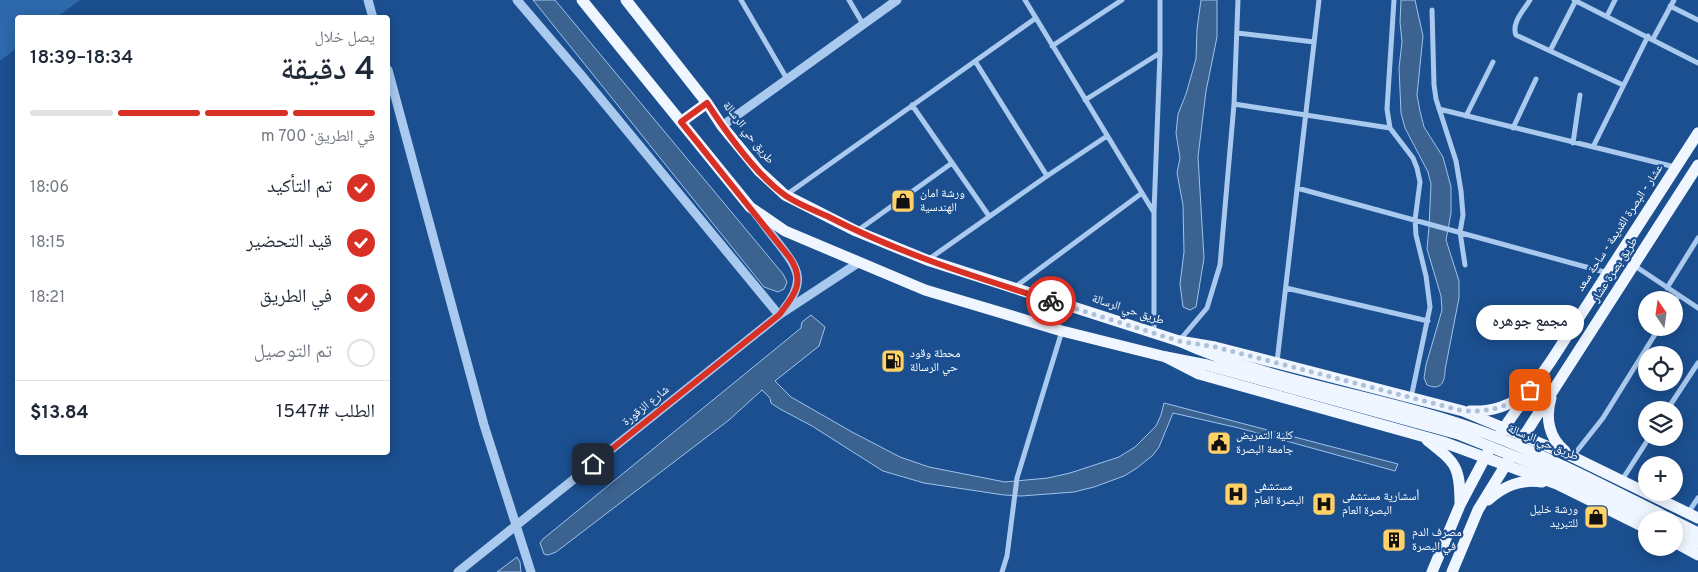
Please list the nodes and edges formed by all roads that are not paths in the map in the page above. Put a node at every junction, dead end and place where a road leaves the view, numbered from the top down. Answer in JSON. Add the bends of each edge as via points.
{"nodes":[{"id":1,"x":368,"y":0,"type":"edge"},
{"id":2,"x":517,"y":0,"type":"edge"},
{"id":3,"x":582,"y":0,"type":"edge"},
{"id":4,"x":741,"y":0,"type":"edge"},
{"id":5,"x":849,"y":0,"type":"edge"},
{"id":6,"x":897,"y":0,"type":"edge"},
{"id":7,"x":1024,"y":0,"type":"edge"},
{"id":8,"x":1122,"y":0,"type":"edge"},
{"id":9,"x":1160,"y":0,"type":"edge"},
{"id":10,"x":1238,"y":0,"type":"edge"},
{"id":11,"x":1319,"y":0,"type":"edge"},
{"id":12,"x":1394,"y":0,"type":"edge"},
{"id":13,"x":1530,"y":0,"type":"edge"},
{"id":14,"x":1575,"y":0,"type":"edge"},
{"id":15,"x":1615,"y":0,"type":"edge"},
{"id":16,"x":1674,"y":0,"type":"edge"},
{"id":17,"x":630,"y":1,"type":"edge"},
{"id":18,"x":1670,"y":6,"type":"junction"},
{"id":19,"x":1432,"y":10,"type":"dead end"},
{"id":20,"x":372,"y":15,"type":"edge"},
{"id":21,"x":1607,"y":16,"type":"junction"},
{"id":22,"x":1036,"y":18,"type":"junction"},
{"id":23,"x":1698,"y":20,"type":"edge"},
{"id":24,"x":863,"y":24,"type":"junction"},
{"id":25,"x":1237,"y":33,"type":"junction"},
{"id":26,"x":1648,"y":36,"type":"junction"},
{"id":27,"x":1654,"y":39,"type":"junction"},
{"id":28,"x":1314,"y":42,"type":"junction"},
{"id":29,"x":1052,"y":46,"type":"junction"},
{"id":30,"x":1550,"y":51,"type":"junction"},
{"id":31,"x":1160,"y":53,"type":"junction"},
{"id":32,"x":975,"y":61,"type":"junction"},
{"id":33,"x":1492,"y":62,"type":"dead end"},
{"id":34,"x":1698,"y":63,"type":"edge"},
{"id":35,"x":390,"y":77,"type":"edge"},
{"id":36,"x":787,"y":79,"type":"junction"},
{"id":37,"x":1536,"y":79,"type":"dead end"},
{"id":38,"x":1623,"y":85,"type":"junction"},
{"id":39,"x":1580,"y":95,"type":"dead end"},
{"id":40,"x":1085,"y":100,"type":"junction"},
{"id":41,"x":707,"y":103,"type":"junction"},
{"id":42,"x":1234,"y":104,"type":"junction"},
{"id":43,"x":912,"y":105,"type":"junction"},
{"id":44,"x":1439,"y":109,"type":"junction"},
{"id":45,"x":1306,"y":115,"type":"junction"},
{"id":46,"x":1466,"y":116,"type":"junction"},
{"id":47,"x":681,"y":122,"type":"junction"},
{"id":48,"x":722,"y":126,"type":"junction"},
{"id":49,"x":1390,"y":128,"type":"junction"},
{"id":50,"x":1513,"y":128,"type":"junction"},
{"id":51,"x":1698,"y":133,"type":"edge"},
{"id":52,"x":1107,"y":136,"type":"junction"},
{"id":53,"x":1573,"y":143,"type":"junction"},
{"id":54,"x":1593,"y":148,"type":"junction"},
{"id":55,"x":952,"y":163,"type":"junction"},
{"id":56,"x":1698,"y":165,"type":"edge"},
{"id":57,"x":1675,"y":167,"type":"junction"},
{"id":58,"x":1047,"y":176,"type":"junction"},
{"id":59,"x":1297,"y":188,"type":"junction"},
{"id":60,"x":1142,"y":193,"type":"junction"},
{"id":61,"x":786,"y":195,"type":"junction"},
{"id":62,"x":750,"y":207,"type":"junction"},
{"id":63,"x":1154,"y":212,"type":"junction"},
{"id":64,"x":989,"y":216,"type":"junction"},
{"id":65,"x":1415,"y":220,"type":"junction"},
{"id":66,"x":856,"y":231,"type":"junction"},
{"id":67,"x":1460,"y":232,"type":"junction"},
{"id":68,"x":1698,"y":238,"type":"edge"},
{"id":69,"x":927,"y":260,"type":"junction"},
{"id":70,"x":858,"y":263,"type":"junction"},
{"id":71,"x":1465,"y":265,"type":"dead end"},
{"id":72,"x":1634,"y":266,"type":"junction"},
{"id":73,"x":1608,"y":273,"type":"junction"},
{"id":74,"x":1286,"y":288,"type":"junction"},
{"id":75,"x":1668,"y":288,"type":"junction"},
{"id":76,"x":1013,"y":289,"type":"junction"},
{"id":77,"x":1673,"y":291,"type":"edge"},
{"id":78,"x":1683,"y":298,"type":"edge"},
{"id":79,"x":1698,"y":308,"type":"edge"},
{"id":80,"x":779,"y":315,"type":"junction"},
{"id":81,"x":1428,"y":321,"type":"junction"},
{"id":82,"x":1062,"y":331,"type":"junction"},
{"id":83,"x":1154,"y":333,"type":"junction"},
{"id":84,"x":1654,"y":336,"type":"edge"},
{"id":85,"x":1179,"y":341,"type":"junction"},
{"id":86,"x":1166,"y":357,"type":"junction"},
{"id":87,"x":1277,"y":362,"type":"junction"},
{"id":88,"x":1698,"y":363,"type":"edge"},
{"id":89,"x":1553,"y":389,"type":"junction"},
{"id":90,"x":1530,"y":390,"type":"junction"},
{"id":91,"x":1411,"y":398,"type":"junction"},
{"id":92,"x":1673,"y":401,"type":"edge"},
{"id":93,"x":1463,"y":411,"type":"junction"},
{"id":94,"x":1504,"y":428,"type":"junction"},
{"id":95,"x":1422,"y":436,"type":"junction"},
{"id":96,"x":1524,"y":436,"type":"junction"},
{"id":97,"x":1644,"y":446,"type":"edge"},
{"id":98,"x":1485,"y":457,"type":"junction"},
{"id":99,"x":1573,"y":457,"type":"junction"},
{"id":100,"x":1506,"y":464,"type":"junction"},
{"id":101,"x":1622,"y":481,"type":"junction"},
{"id":102,"x":1558,"y":484,"type":"junction"},
{"id":103,"x":1698,"y":498,"type":"edge"},
{"id":104,"x":1460,"y":505,"type":"junction"},
{"id":105,"x":1478,"y":510,"type":"junction"},
{"id":106,"x":1655,"y":511,"type":"edge"},
{"id":107,"x":1638,"y":513,"type":"edge"},
{"id":108,"x":1693,"y":516,"type":"edge"},
{"id":109,"x":1638,"y":524,"type":"edge"},
{"id":110,"x":516,"y":525,"type":"junction"},
{"id":111,"x":1683,"y":525,"type":"edge"},
{"id":112,"x":1698,"y":533,"type":"edge"},
{"id":113,"x":1683,"y":535,"type":"edge"},
{"id":114,"x":1698,"y":543,"type":"edge"},
{"id":115,"x":1683,"y":547,"type":"edge"},
{"id":116,"x":1698,"y":555,"type":"edge"},
{"id":117,"x":458,"y":572,"type":"edge"},
{"id":118,"x":531,"y":572,"type":"edge"},
{"id":119,"x":1002,"y":572,"type":"edge"},
{"id":120,"x":1432,"y":572,"type":"edge"},
{"id":121,"x":1452,"y":572,"type":"edge"}],
"edges":[{"from":1,"to":20,"type":"street"},
{"from":2,"to":80,"type":"street"},
{"from":3,"to":47,"type":"main road","name":"طريق حي الرسالة"},
{"from":4,"to":36,"type":"street"},
{"from":5,"to":24,"type":"street"},
{"from":6,"to":24,"type":"street"},
{"from":7,"to":22,"type":"street"},
{"from":8,"to":29,"type":"street"},
{"from":9,"to":31,"type":"street"},
{"from":10,"to":25,"type":"street"},
{"from":11,"to":28,"type":"street"},
{"from":12,"to":49,"type":"street","via":[[1387,109]]},
{"from":13,"to":30,"type":"street","via":[[1514,29],[1516,34]]},
{"from":14,"to":21,"type":"street"},
{"from":14,"to":30,"type":"street"},
{"from":15,"to":21,"type":"street"},
{"from":16,"to":18,"type":"street"},
{"from":17,"to":41,"type":"main road","name":"طريق حي الرسالة"},
{"from":18,"to":23,"type":"street"},
{"from":18,"to":27,"type":"street"},
{"from":19,"to":44,"type":"street","via":[[1434,85]]},
{"from":21,"to":26,"type":"street"},
{"from":22,"to":29,"type":"street"},
{"from":22,"to":32,"type":"street"},
{"from":24,"to":36,"type":"street"},
{"from":25,"to":28,"type":"street"},
{"from":25,"to":42,"type":"street"},
{"from":26,"to":27,"type":"street"},
{"from":26,"to":38,"type":"street"},
{"from":27,"to":34,"type":"street"},
{"from":28,"to":45,"type":"street"},
{"from":29,"to":40,"type":"street"},
{"from":30,"to":38,"type":"street"},
{"from":31,"to":40,"type":"street"},
{"from":31,"to":63,"type":"street"},
{"from":32,"to":43,"type":"street"},
{"from":32,"to":58,"type":"street"},
{"from":33,"to":46,"type":"street"},
{"from":35,"to":110,"type":"street","via":[[484,425]]},
{"from":36,"to":48,"type":"street"},
{"from":37,"to":50,"type":"street"},
{"from":38,"to":54,"type":"street"},
{"from":39,"to":53,"type":"street"},
{"from":40,"to":52,"type":"street"},
{"from":41,"to":47,"type":"main road"},
{"from":41,"to":48,"type":"main road","name":"طريق حي الرسالة"},
{"from":42,"to":45,"type":"street"},
{"from":42,"to":85,"type":"street","via":[[1220,265],[1207,308]]},
{"from":43,"to":55,"type":"street"},
{"from":43,"to":61,"type":"street"},
{"from":44,"to":46,"type":"street"},
{"from":44,"to":67,"type":"street","via":[[1460,184],[1463,215]]},
{"from":45,"to":49,"type":"street"},
{"from":45,"to":59,"type":"street"},
{"from":46,"to":50,"type":"street"},
{"from":47,"to":62,"type":"main road","name":"طريق حي الرسالة"},
{"from":48,"to":61,"type":"main road","name":"طريق حي الرسالة","via":[[758,171]]},
{"from":49,"to":65,"type":"street","via":[[1417,168],[1420,182]]},
{"from":50,"to":53,"type":"street"},
{"from":51,"to":57,"type":"main road","name":"عشار - البصرة القديمة - ساحة سعد"},
{"from":52,"to":58,"type":"street"},
{"from":52,"to":60,"type":"street"},
{"from":53,"to":54,"type":"street"},
{"from":54,"to":57,"type":"street"},
{"from":55,"to":64,"type":"street"},
{"from":55,"to":66,"type":"street"},
{"from":56,"to":72,"type":"main road","name":"طريق بصرة عشار"},
{"from":57,"to":73,"type":"main road","name":"عشار - البصرة القديمة - ساحة سعد"},
{"from":58,"to":64,"type":"street"},
{"from":59,"to":65,"type":"street"},
{"from":59,"to":74,"type":"street"},
{"from":60,"to":63,"type":"street"},
{"from":60,"to":76,"type":"street"},
{"from":61,"to":66,"type":"main road","name":"طريق حي الرسالة"},
{"from":62,"to":70,"type":"main road","name":"طريق حي الرسالة","via":[[785,231]]},
{"from":62,"to":80,"type":"street","name":"شارع الزقورة","via":[[797,271],[796,291]]},
{"from":63,"to":83,"type":"street"},
{"from":64,"to":69,"type":"street"},
{"from":65,"to":67,"type":"street"},
{"from":65,"to":81,"type":"street","via":[[1429,298]]},
{"from":66,"to":69,"type":"main road","name":"طريق حي الرسالة"},
{"from":67,"to":71,"type":"street"},
{"from":67,"to":73,"type":"street"},
{"from":68,"to":75,"type":"street"},
{"from":69,"to":76,"type":"main road","name":"طريق حي الرسالة"},
{"from":70,"to":80,"type":"street","name":"شارع الزقورة"},
{"from":70,"to":82,"type":"main road","name":"طريق حي الرسالة","via":[[924,290]]},
{"from":72,"to":75,"type":"street"},
{"from":72,"to":89,"type":"main road","name":"طريق بصرة عشار"},
{"from":73,"to":90,"type":"main road","name":"عشار - البصرة القديمة - ساحة سعد"},
{"from":74,"to":81,"type":"street"},
{"from":74,"to":87,"type":"street"},
{"from":75,"to":77,"type":"street"},
{"from":76,"to":83,"type":"main road","name":"طريق حي الرسالة"},
{"from":78,"to":79,"type":"street"},
{"from":80,"to":110,"type":"street","name":"شارع الزقورة"},
{"from":81,"to":91,"type":"street"},
{"from":82,"to":86,"type":"main road","name":"طريق حي الرسالة"},
{"from":82,"to":119,"type":"street","via":[[1017,478]]},
{"from":83,"to":85,"type":"main road","name":"طريق حي الرسالة"},
{"from":84,"to":99,"type":"street","via":[[1603,418]]},
{"from":85,"to":87,"type":"main road"},
{"from":85,"to":106,"type":"main road","name":"طريق حي الرسالة","bridge":true,"via":[[1212,356],[1446,419],[1561,465]]},
{"from":86,"to":95,"type":"main road","name":"طريق حي الرسالة","via":[[1199,374]]},
{"from":86,"to":107,"type":"main road","name":"طريق حي الرسالة","bridge":true,"via":[[1207,365],[1458,434],[1558,474]]},
{"from":87,"to":91,"type":"main road"},
{"from":88,"to":92,"type":"street"},
{"from":89,"to":96,"type":"main road","name":"طريق بصرة عشار"},
{"from":89,"to":99,"type":"main road","via":[[1548,408],[1549,427],[1557,444]]},
{"from":90,"to":93,"type":"main road","via":[[1499,408]]},
{"from":90,"to":94,"type":"main road","name":"عشار - البصرة القديمة - ساحة سعد"},
{"from":91,"to":93,"type":"main road"},
{"from":93,"to":94,"type":"main road"},
{"from":94,"to":96,"type":"main road"},
{"from":94,"to":98,"type":"main road","name":"عشار - البصرة القديمة - ساحة سعد"},
{"from":95,"to":98,"type":"main road","name":"طريق حي الرسالة"},
{"from":95,"to":104,"type":"main road","via":[[1445,454],[1457,469]]},
{"from":96,"to":99,"type":"main road"},
{"from":96,"to":100,"type":"main road","name":"طريق بصرة عشار"},
{"from":97,"to":101,"type":"street"},
{"from":98,"to":100,"type":"main road","name":"طريق حي الرسالة"},
{"from":98,"to":104,"type":"main road","name":"عشار - البصرة القديمة - ساحة سعد"},
{"from":99,"to":101,"type":"main road"},
{"from":100,"to":102,"type":"main road","name":"طريق حي الرسالة"},
{"from":100,"to":105,"type":"main road","name":"طريق بصرة عشار"},
{"from":101,"to":108,"type":"main road"},
{"from":102,"to":105,"type":"main road","via":[[1515,483],[1501,490]]},
{"from":102,"to":109,"type":"main road","name":"طريق حي الرسالة"},
{"from":103,"to":108,"type":"street"},
{"from":104,"to":120,"type":"main road","name":"عشار - البصرة القديمة - ساحة سعد"},
{"from":105,"to":121,"type":"main road","name":"طريق بصرة عشار"},
{"from":110,"to":117,"type":"street","name":"شارع الزقورة"},
{"from":110,"to":118,"type":"street"},
{"from":111,"to":112,"type":"main road","name":"طريق حي الرسالة"},
{"from":113,"to":114,"type":"main road"},
{"from":115,"to":116,"type":"main road"}]}
